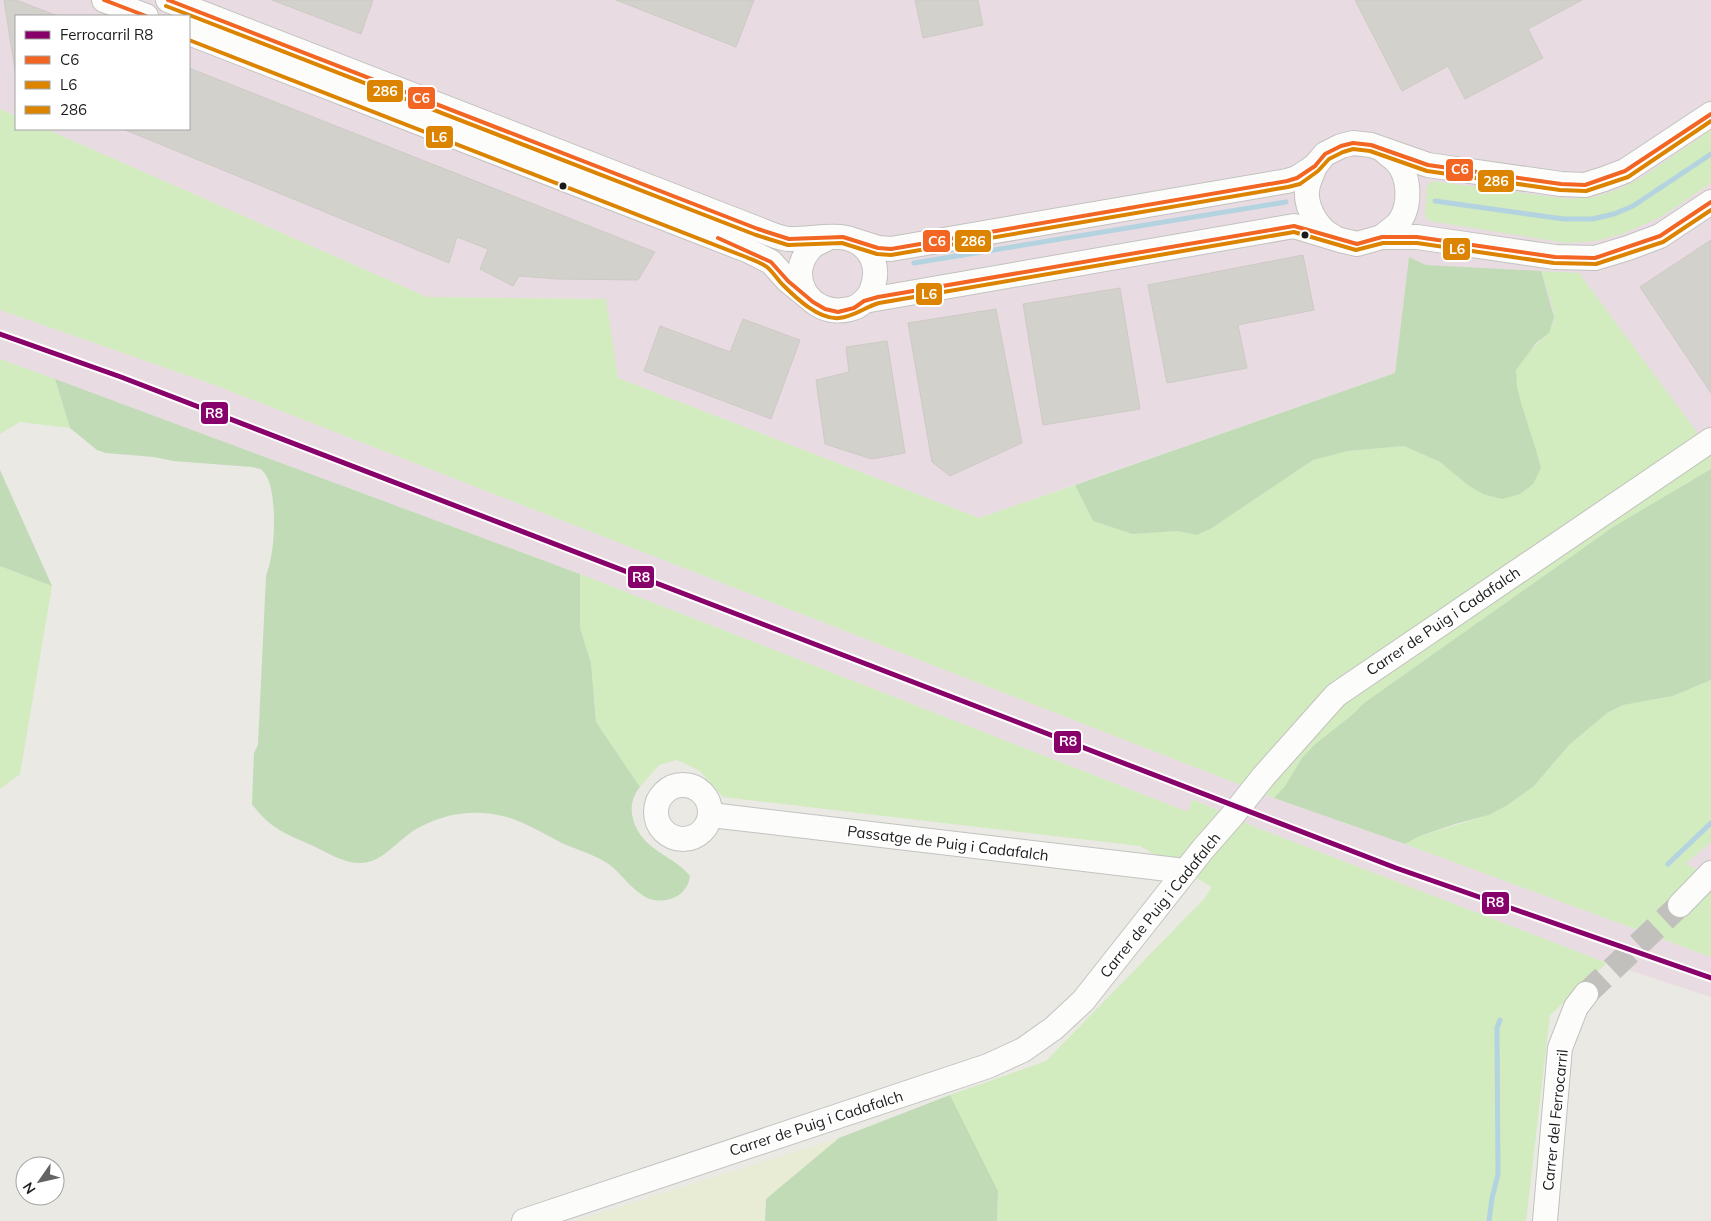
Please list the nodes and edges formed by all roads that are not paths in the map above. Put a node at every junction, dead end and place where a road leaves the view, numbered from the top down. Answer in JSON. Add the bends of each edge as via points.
{"nodes":[{"id":1,"x":104,"y":0,"type":"edge"},
{"id":2,"x":168,"y":0,"type":"edge"},
{"id":3,"x":143,"y":15,"type":"edge"},
{"id":4,"x":190,"y":33,"type":"edge"},
{"id":5,"x":1711,"y":114,"type":"edge"},
{"id":6,"x":1379,"y":148,"type":"junction"},
{"id":7,"x":1315,"y":166,"type":"junction"},
{"id":8,"x":1711,"y":202,"type":"edge"},
{"id":9,"x":830,"y":237,"type":"junction"},
{"id":10,"x":1382,"y":237,"type":"junction"},
{"id":11,"x":1340,"y":240,"type":"junction"},
{"id":12,"x":856,"y":241,"type":"junction"},
{"id":13,"x":864,"y":301,"type":"junction"},
{"id":14,"x":814,"y":302,"type":"junction"},
{"id":15,"x":1711,"y":440,"type":"edge"},
{"id":16,"x":711,"y":815,"type":"dead end"},
{"id":17,"x":1185,"y":872,"type":"junction"},
{"id":18,"x":1711,"y":873,"type":"edge"},
{"id":19,"x":1680,"y":904,"type":"tunnel mouth"},
{"id":20,"x":1586,"y":994,"type":"tunnel mouth"},
{"id":21,"x":524,"y":1221,"type":"edge"},
{"id":22,"x":1545,"y":1221,"type":"edge"}],
"edges":[{"from":1,"to":3,"type":"street"},
{"from":2,"to":9,"type":"street","via":[[758,229],[789,239]]},
{"from":4,"to":14,"type":"street","via":[[749,251],[771,262]]},
{"from":5,"to":6,"type":"street","via":[[1625,171],[1585,185],[1428,165]]},
{"from":6,"to":7,"type":"street","via":[[1354,143],[1341,146],[1325,154]]},
{"from":6,"to":10,"type":"street","via":[[1396,161],[1407,188],[1406,206],[1399,222]]},
{"from":7,"to":11,"type":"street","via":[[1308,187],[1308,204],[1315,220],[1327,233]]},
{"from":7,"to":12,"type":"street","via":[[1287,181],[891,249]]},
{"from":8,"to":10,"type":"street","via":[[1660,236],[1595,258],[1555,257],[1417,237]]},
{"from":9,"to":12,"type":"street"},
{"from":9,"to":14,"type":"street","via":[[815,244],[802,263],[802,285]]},
{"from":10,"to":11,"type":"street","via":[[1357,244]]},
{"from":11,"to":13,"type":"street","via":[[1294,226]]},
{"from":12,"to":13,"type":"street","via":[[866,249],[876,270],[873,286]]},
{"from":13,"to":14,"type":"street","via":[[854,308],[838,312]]},
{"from":15,"to":17,"type":"street","name":"Carrer de Puig i Cadafalch","via":[[1336,695]]},
{"from":16,"to":17,"type":"street","name":"Passatge de Puig i Cadafalch"},
{"from":17,"to":21,"type":"street","name":"Carrer de Puig i Cadafalch","via":[[1083,1001],[1054,1028],[1023,1050],[988,1066]]},
{"from":18,"to":19,"type":"street"},
{"from":20,"to":22,"type":"street","name":"Carrer del Ferrocarril","via":[[1576,1007],[1560,1048]]}]}
